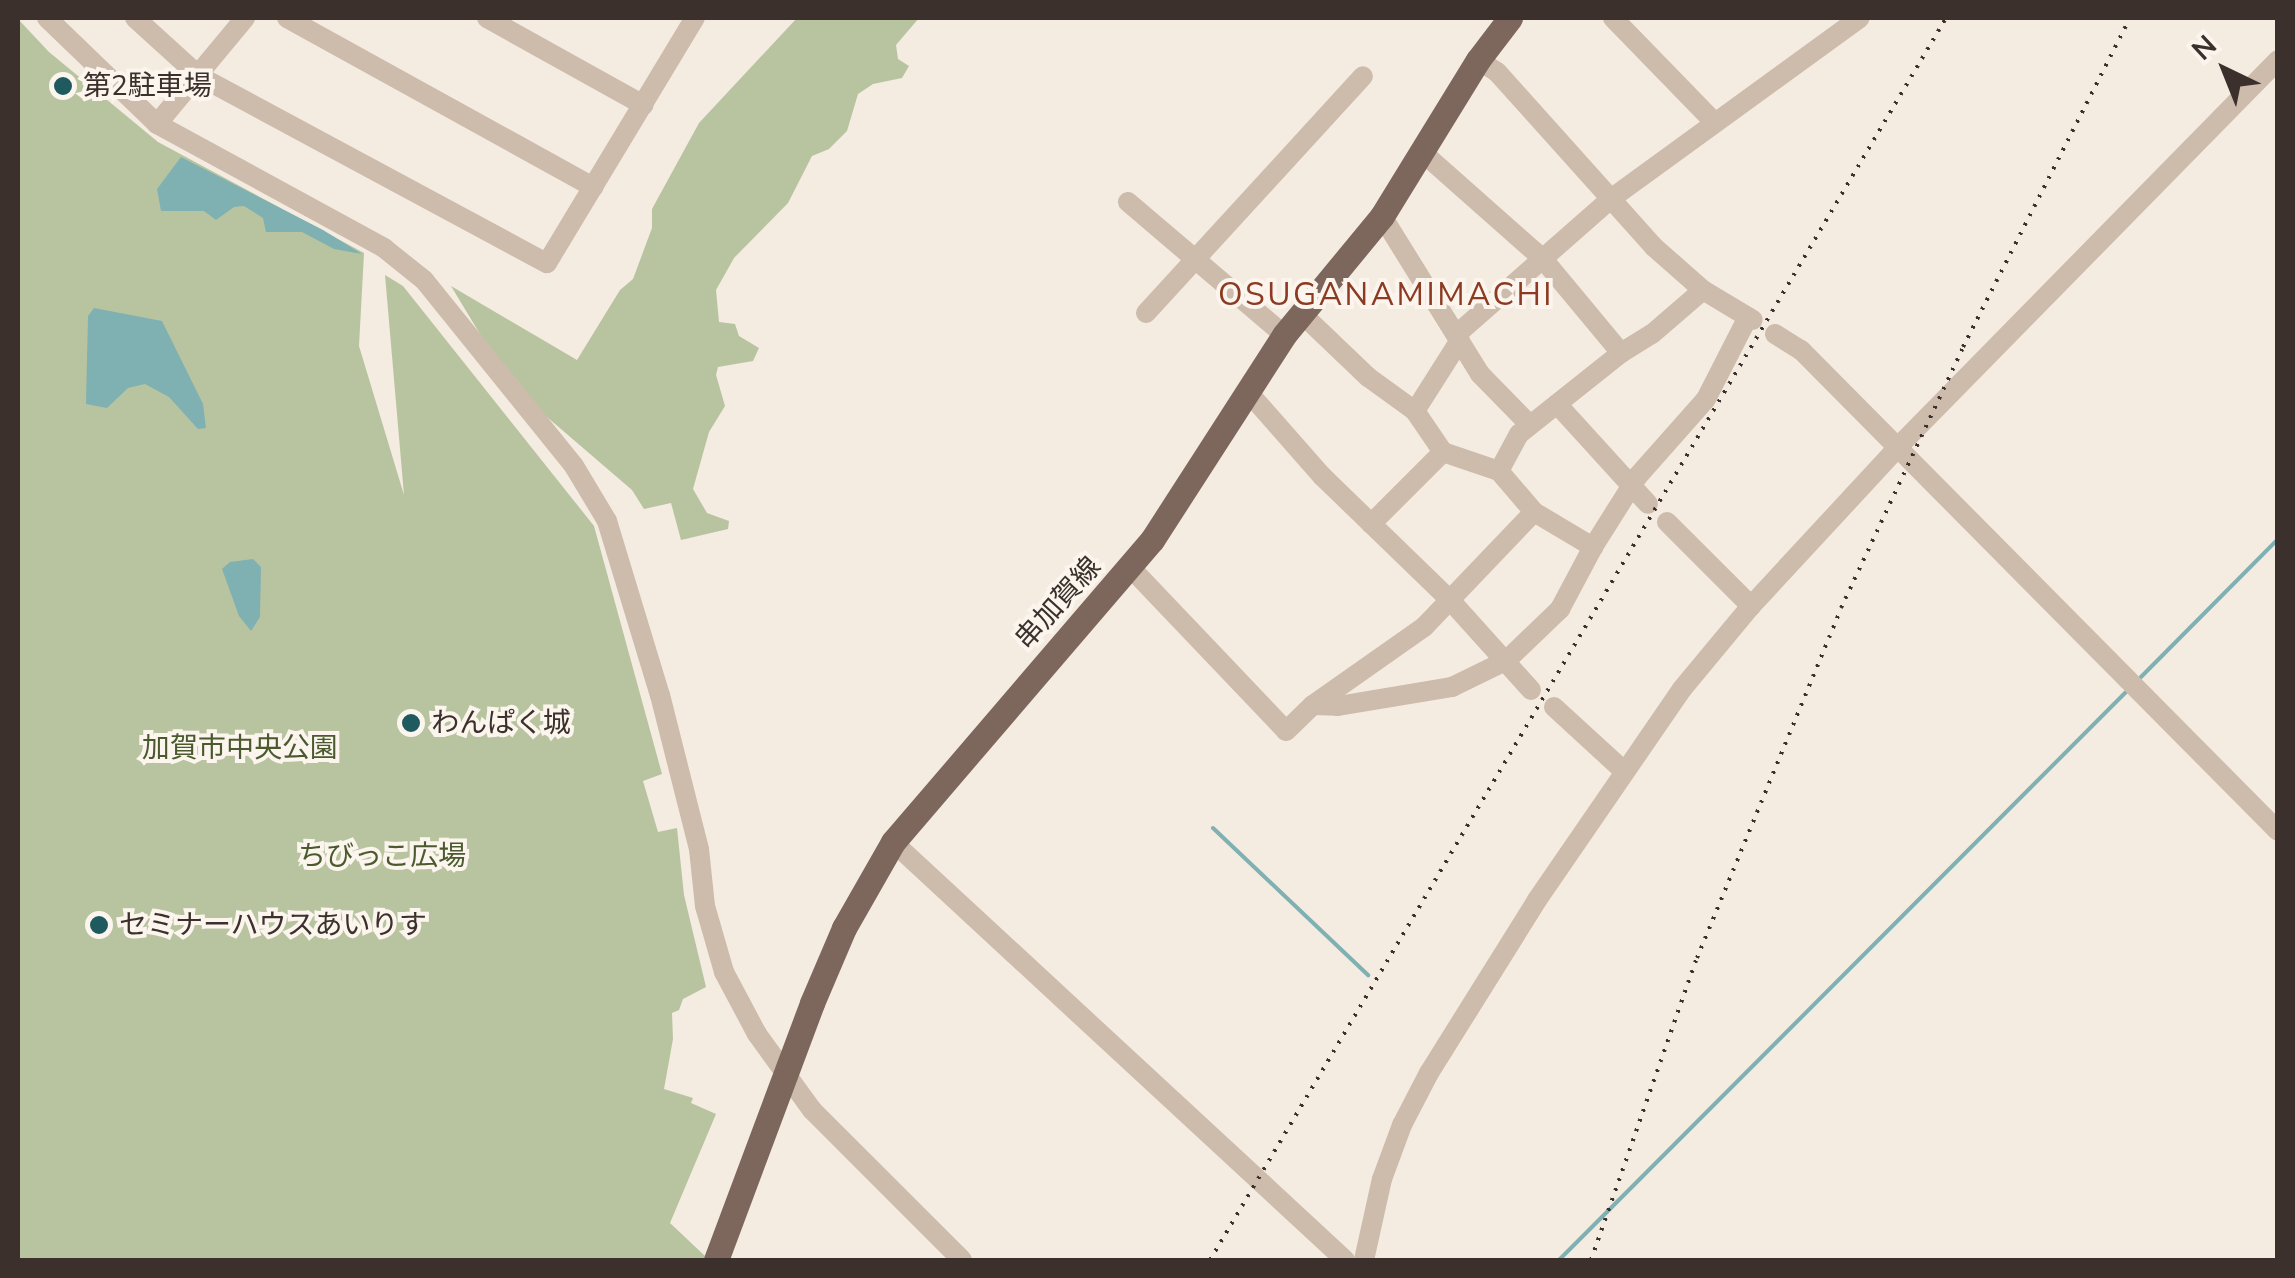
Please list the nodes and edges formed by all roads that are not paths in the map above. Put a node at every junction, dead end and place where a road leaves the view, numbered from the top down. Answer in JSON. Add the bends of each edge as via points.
{"nodes":[{"id":1,"x":47,"y":18,"type":"edge"},
{"id":2,"x":135,"y":18,"type":"edge"},
{"id":3,"x":244,"y":18,"type":"edge"},
{"id":4,"x":287,"y":18,"type":"edge"},
{"id":5,"x":1510,"y":18,"type":"edge"},
{"id":6,"x":1613,"y":18,"type":"edge"},
{"id":7,"x":1860,"y":18,"type":"edge"},
{"id":8,"x":689,"y":19,"type":"edge"},
{"id":9,"x":499,"y":20,"type":"edge"},
{"id":10,"x":1478,"y":60,"type":"junction"},
{"id":11,"x":2278,"y":60,"type":"edge"},
{"id":12,"x":199,"y":76,"type":"junction"},
{"id":13,"x":1363,"y":76,"type":"dead end"},
{"id":14,"x":643,"y":105,"type":"junction"},
{"id":15,"x":1714,"y":122,"type":"junction"},
{"id":16,"x":157,"y":124,"type":"junction"},
{"id":17,"x":1422,"y":152,"type":"junction"},
{"id":18,"x":594,"y":187,"type":"junction"},
{"id":19,"x":1612,"y":198,"type":"junction"},
{"id":20,"x":1128,"y":202,"type":"dead end"},
{"id":21,"x":1382,"y":216,"type":"junction"},
{"id":22,"x":1542,"y":259,"type":"junction"},
{"id":23,"x":1195,"y":262,"type":"junction"},
{"id":24,"x":1703,"y":290,"type":"junction"},
{"id":25,"x":1146,"y":313,"type":"dead end"},
{"id":26,"x":1301,"y":313,"type":"junction"},
{"id":27,"x":1775,"y":334,"type":"dead end"},
{"id":28,"x":1284,"y":336,"type":"junction"},
{"id":29,"x":1459,"y":337,"type":"junction"},
{"id":30,"x":1621,"y":353,"type":"junction"},
{"id":31,"x":1248,"y":392,"type":"junction"},
{"id":32,"x":1556,"y":404,"type":"junction"},
{"id":33,"x":1415,"y":411,"type":"junction"},
{"id":34,"x":1530,"y":426,"type":"junction"},
{"id":35,"x":1898,"y":447,"type":"junction"},
{"id":36,"x":1444,"y":452,"type":"junction"},
{"id":37,"x":1499,"y":471,"type":"junction"},
{"id":38,"x":1631,"y":486,"type":"junction"},
{"id":39,"x":1648,"y":504,"type":"dead end"},
{"id":40,"x":1534,"y":512,"type":"junction"},
{"id":41,"x":1666,"y":522,"type":"dead end"},
{"id":42,"x":1371,"y":524,"type":"junction"},
{"id":43,"x":1593,"y":547,"type":"junction"},
{"id":44,"x":1130,"y":568,"type":"junction"},
{"id":45,"x":1450,"y":600,"type":"junction"},
{"id":46,"x":1751,"y":606,"type":"junction"},
{"id":47,"x":1507,"y":660,"type":"junction"},
{"id":48,"x":1531,"y":690,"type":"dead end"},
{"id":49,"x":1313,"y":705,"type":"junction"},
{"id":50,"x":1554,"y":708,"type":"dead end"},
{"id":51,"x":1625,"y":772,"type":"junction"},
{"id":52,"x":2278,"y":831,"type":"edge"},
{"id":53,"x":893,"y":842,"type":"junction"},
{"id":54,"x":785,"y":1077,"type":"junction"},
{"id":55,"x":716,"y":1260,"type":"edge"},
{"id":56,"x":962,"y":1260,"type":"edge"},
{"id":57,"x":1345,"y":1260,"type":"edge"},
{"id":58,"x":1364,"y":1260,"type":"edge"}],
"edges":[{"from":1,"to":16,"type":"street"},
{"from":2,"to":12,"type":"street"},
{"from":3,"to":12,"type":"street"},
{"from":4,"to":18,"type":"street"},
{"from":5,"to":10,"type":"main road","name":"串加賀線"},
{"from":6,"to":15,"type":"street"},
{"from":7,"to":15,"type":"street"},
{"from":8,"to":14,"type":"street"},
{"from":9,"to":14,"type":"street"},
{"from":10,"to":17,"type":"main road","name":"串加賀線"},
{"from":10,"to":19,"type":"street","via":[[1497,72]]},
{"from":11,"to":35,"type":"street"},
{"from":12,"to":16,"type":"street"},
{"from":12,"to":18,"type":"street","via":[[542,263]]},
{"from":13,"to":23,"type":"street"},
{"from":14,"to":18,"type":"street"},
{"from":15,"to":19,"type":"street"},
{"from":16,"to":54,"type":"street","via":[[384,248],[424,280],[594,492],[660,695],[724,972]]},
{"from":17,"to":21,"type":"main road","name":"串加賀線"},
{"from":17,"to":22,"type":"street"},
{"from":19,"to":22,"type":"street"},
{"from":19,"to":24,"type":"street"},
{"from":20,"to":23,"type":"street"},
{"from":21,"to":26,"type":"main road","name":"串加賀線"},
{"from":21,"to":29,"type":"street"},
{"from":22,"to":29,"type":"street"},
{"from":22,"to":30,"type":"street"},
{"from":23,"to":25,"type":"street"},
{"from":23,"to":28,"type":"street"},
{"from":24,"to":30,"type":"street"},
{"from":24,"to":38,"type":"street","via":[[1751,319],[1706,399]]},
{"from":26,"to":28,"type":"main road","name":"串加賀線"},
{"from":26,"to":33,"type":"street"},
{"from":27,"to":35,"type":"street","via":[[1801,350]]},
{"from":28,"to":31,"type":"main road","name":"串加賀線"},
{"from":29,"to":33,"type":"street"},
{"from":29,"to":34,"type":"street","via":[[1480,374]]},
{"from":30,"to":32,"type":"street"},
{"from":31,"to":42,"type":"street"},
{"from":31,"to":44,"type":"main road","name":"串加賀線"},
{"from":32,"to":34,"type":"street"},
{"from":32,"to":38,"type":"street"},
{"from":33,"to":36,"type":"street"},
{"from":34,"to":37,"type":"street"},
{"from":35,"to":46,"type":"street"},
{"from":35,"to":52,"type":"street"},
{"from":36,"to":37,"type":"street"},
{"from":36,"to":42,"type":"street"},
{"from":37,"to":40,"type":"street"},
{"from":38,"to":39,"type":"street"},
{"from":38,"to":43,"type":"street"},
{"from":40,"to":43,"type":"street"},
{"from":40,"to":45,"type":"street"},
{"from":41,"to":46,"type":"street"},
{"from":42,"to":45,"type":"street"},
{"from":43,"to":47,"type":"street","via":[[1560,609]]},
{"from":44,"to":49,"type":"street","via":[[1286,732]]},
{"from":44,"to":53,"type":"main road","name":"串加賀線"},
{"from":45,"to":47,"type":"street"},
{"from":45,"to":49,"type":"street","via":[[1393,652]]},
{"from":46,"to":51,"type":"street"},
{"from":47,"to":48,"type":"street"},
{"from":47,"to":49,"type":"street","via":[[1452,687]]},
{"from":50,"to":51,"type":"street"},
{"from":51,"to":58,"type":"street","via":[[1429,1072],[1382,1180]]},
{"from":53,"to":54,"type":"main road","name":"串加賀線","via":[[844,928]]},
{"from":53,"to":57,"type":"street"},
{"from":54,"to":55,"type":"main road","name":"串加賀線"},
{"from":54,"to":56,"type":"street"}]}
